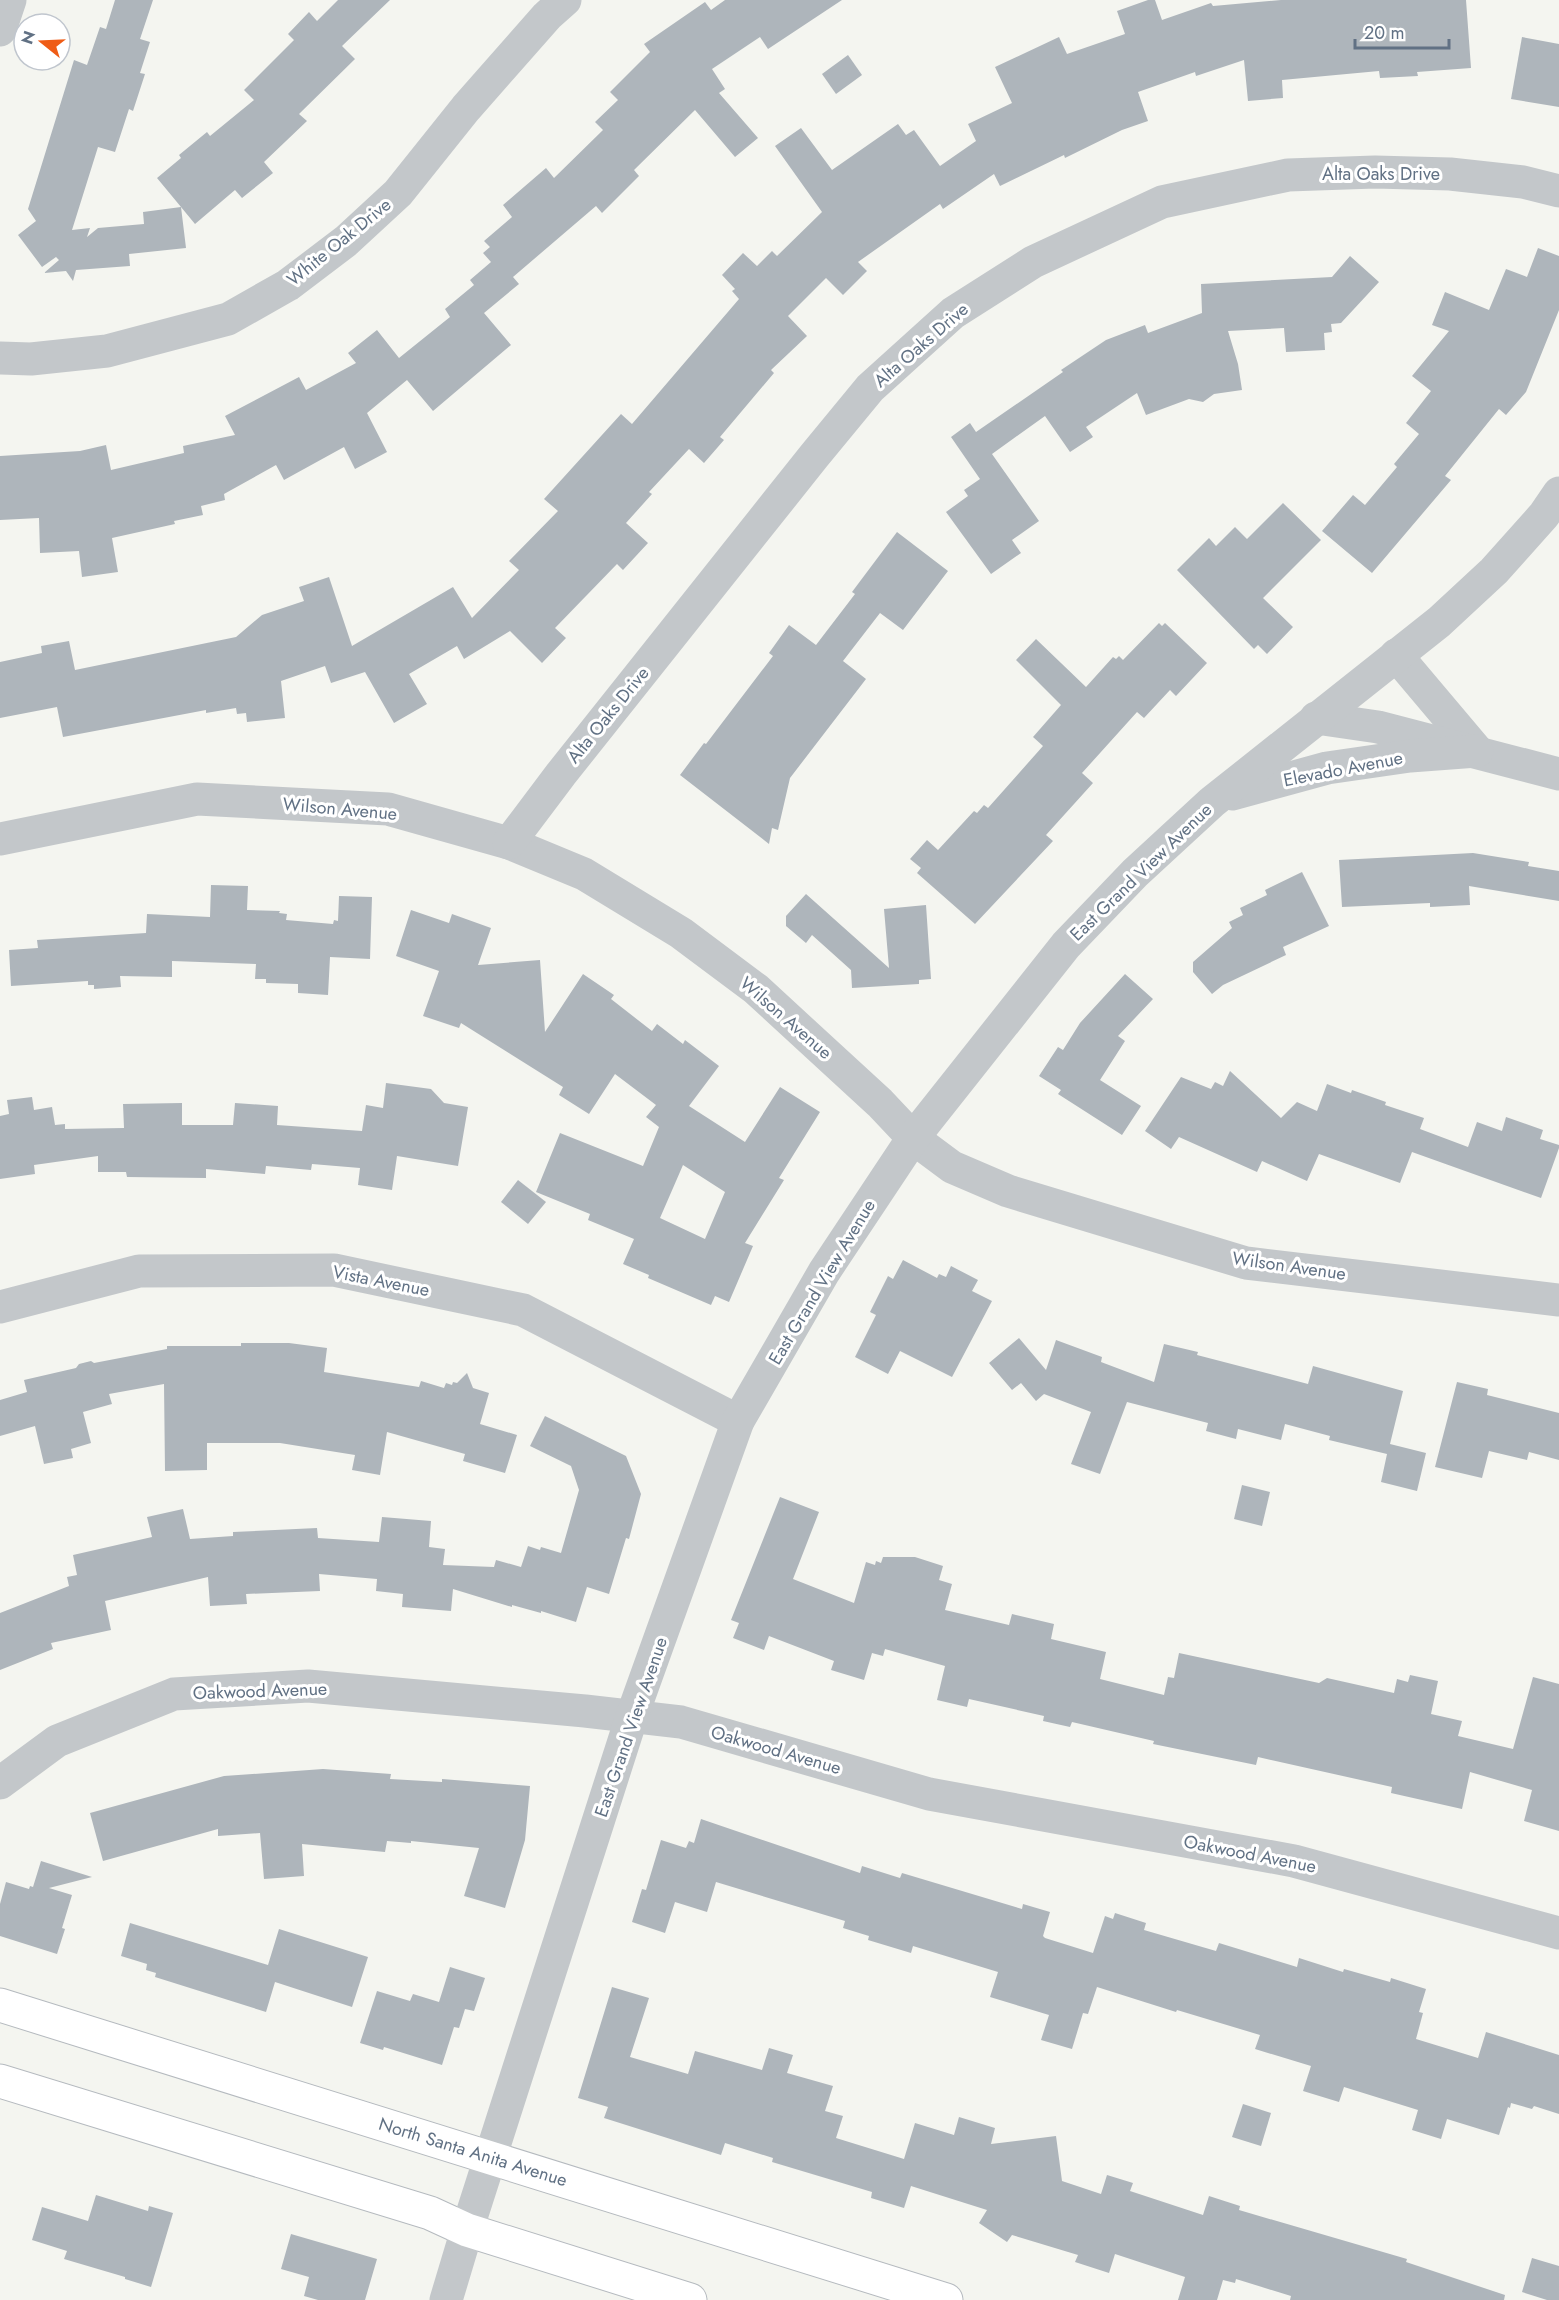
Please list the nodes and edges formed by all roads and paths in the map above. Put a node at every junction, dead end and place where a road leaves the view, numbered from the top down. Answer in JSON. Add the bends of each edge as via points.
{"nodes":[{"id":1,"x":10,"y":0,"type":"edge"},
{"id":2,"x":565,"y":0,"type":"edge"},
{"id":3,"x":0,"y":30,"type":"edge"},
{"id":4,"x":1559,"y":191,"type":"edge"},
{"id":5,"x":0,"y":358,"type":"edge"},
{"id":6,"x":1559,"y":493,"type":"edge"},
{"id":7,"x":1396,"y":655,"type":"junction"},
{"id":8,"x":1316,"y":718,"type":"junction"},
{"id":9,"x":1477,"y":752,"type":"junction"},
{"id":10,"x":1559,"y":774,"type":"edge"},
{"id":11,"x":1212,"y":802,"type":"junction"},
{"id":12,"x":0,"y":839,"type":"edge"},
{"id":13,"x":509,"y":843,"type":"junction"},
{"id":14,"x":913,"y":1138,"type":"junction"},
{"id":15,"x":1559,"y":1300,"type":"edge"},
{"id":16,"x":0,"y":1307,"type":"edge"},
{"id":17,"x":738,"y":1422,"type":"junction"},
{"id":18,"x":632,"y":1716,"type":"junction"},
{"id":19,"x":0,"y":1783,"type":"edge"},
{"id":20,"x":1559,"y":1933,"type":"edge"},
{"id":21,"x":0,"y":2005,"type":"edge"},
{"id":22,"x":0,"y":2081,"type":"edge"},
{"id":23,"x":491,"y":2158,"type":"junction"},
{"id":24,"x":466,"y":2230,"type":"junction"},
{"id":25,"x":447,"y":2300,"type":"edge"},
{"id":26,"x":690,"y":2300,"type":"edge"},
{"id":27,"x":946,"y":2300,"type":"edge"}],
"edges":[{"from":1,"to":3,"type":"street"},
{"from":2,"to":5,"type":"street","name":"White Oak Drive","via":[[466,108],[398,193],[346,241],[288,285],[228,319],[107,351],[31,359]]},
{"from":4,"to":13,"type":"street","name":"Alta Oaks Drive","via":[[1523,182],[1450,174],[1288,175],[1162,202],[1033,261],[953,313],[870,388]]},
{"from":6,"to":7,"type":"street","name":"East Grand View Avenue","via":[[1494,571]]},
{"from":7,"to":8,"type":"street","name":"East Grand View Avenue"},
{"from":7,"to":9,"type":"street"},
{"from":8,"to":9,"type":"street","name":"Elevado Avenue","via":[[1378,727]]},
{"from":8,"to":11,"type":"street","name":"East Grand View Avenue"},
{"from":9,"to":10,"type":"street","name":"Elevado Avenue"},
{"from":9,"to":11,"type":"street","name":"Elevado Avenue","via":[[1410,756],[1327,768]]},
{"from":11,"to":14,"type":"street","name":"East Grand View Avenue","via":[[1065,945]]},
{"from":12,"to":13,"type":"street","name":"Wilson Avenue","via":[[197,799],[388,809]]},
{"from":13,"to":14,"type":"street","name":"Wilson Avenue","via":[[584,874],[681,933],[756,989]]},
{"from":14,"to":15,"type":"street","name":"Wilson Avenue","via":[[952,1167],[1008,1191],[1246,1263]]},
{"from":14,"to":17,"type":"street","name":"East Grand View Avenue","via":[[824,1272]]},
{"from":16,"to":17,"type":"street","name":"Vista Avenue","via":[[140,1271],[334,1270],[523,1310]]},
{"from":17,"to":18,"type":"street","name":"East Grand View Avenue"},
{"from":18,"to":19,"type":"street","name":"Oakwood Avenue","via":[[308,1686],[174,1694],[57,1741]]},
{"from":18,"to":20,"type":"street","name":"Oakwood Avenue","via":[[681,1722],[929,1794],[1294,1861]]},
{"from":18,"to":23,"type":"street","name":"East Grand View Avenue"},
{"from":21,"to":23,"type":"street","name":"North Santa Anita Avenue"},
{"from":22,"to":24,"type":"street","via":[[430,2213]]},
{"from":23,"to":24,"type":"street","name":"East Grand View Avenue"},
{"from":23,"to":27,"type":"street","name":"North Santa Anita Avenue"},
{"from":24,"to":25,"type":"street","name":"East Grand View Avenue"},
{"from":24,"to":26,"type":"street"}]}
